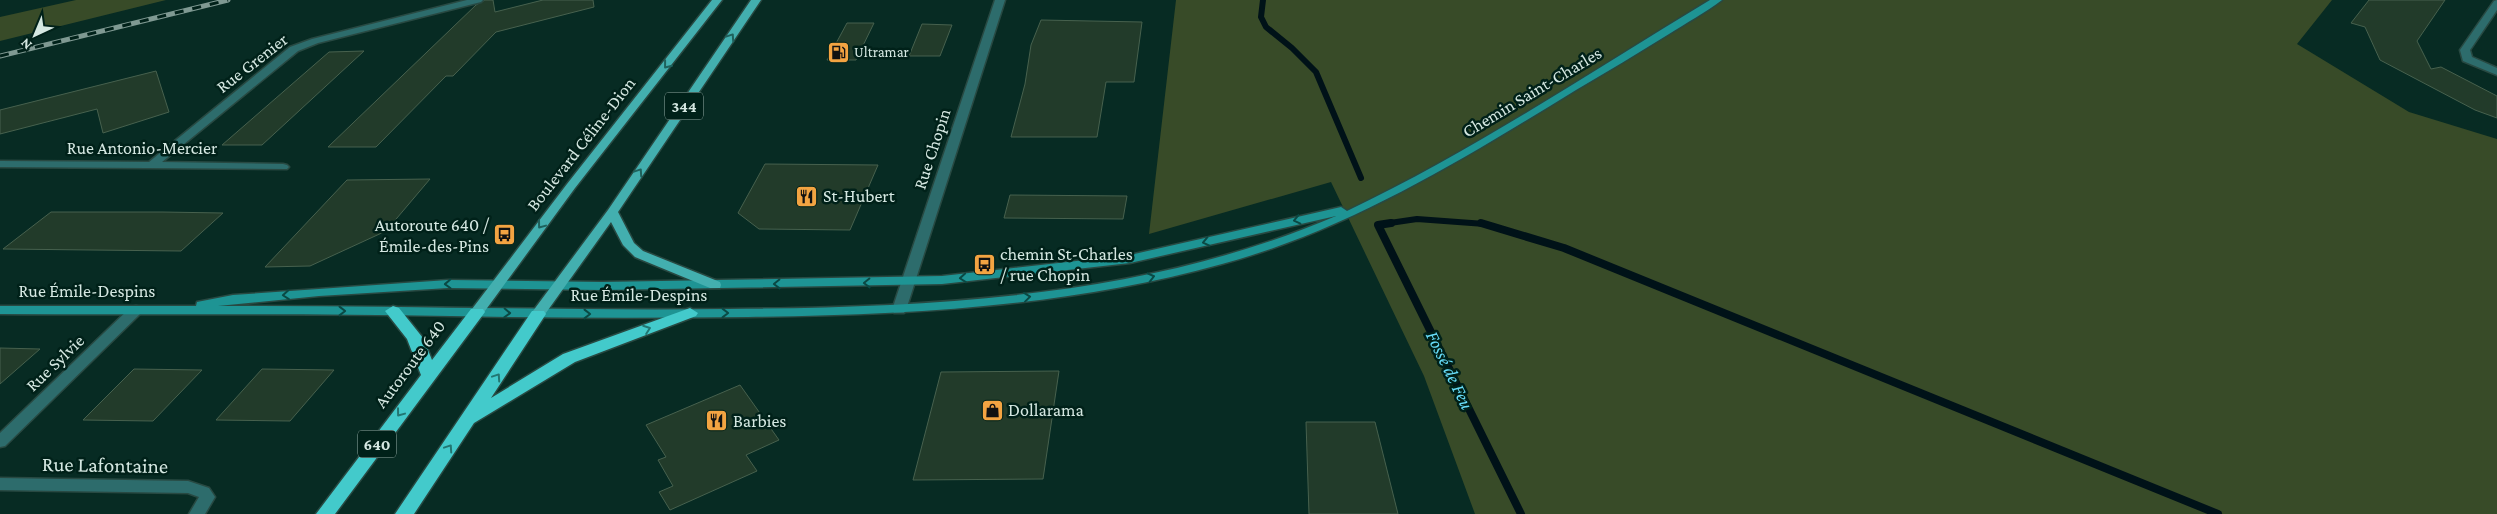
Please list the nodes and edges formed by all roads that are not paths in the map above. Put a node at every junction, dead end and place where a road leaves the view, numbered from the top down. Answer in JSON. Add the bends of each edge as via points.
{"nodes":[{"id":1,"x":478,"y":0,"type":"edge"},
{"id":2,"x":717,"y":0,"type":"edge"},
{"id":3,"x":756,"y":0,"type":"edge"},
{"id":4,"x":1000,"y":0,"type":"edge"},
{"id":5,"x":1717,"y":0,"type":"edge"},
{"id":6,"x":2497,"y":3,"type":"edge"},
{"id":7,"x":2497,"y":72,"type":"edge"},
{"id":8,"x":0,"y":164,"type":"edge"},
{"id":9,"x":151,"y":166,"type":"junction"},
{"id":10,"x":283,"y":167,"type":"dead end"},
{"id":11,"x":1362,"y":207,"type":"junction"},
{"id":12,"x":612,"y":212,"type":"junction"},
{"id":13,"x":1098,"y":264,"type":"joint"},
{"id":14,"x":908,"y":282,"type":"junction"},
{"id":15,"x":497,"y":285,"type":"junction"},
{"id":16,"x":714,"y":285,"type":"junction"},
{"id":17,"x":558,"y":286,"type":"junction"},
{"id":18,"x":1103,"y":287,"type":"joint"},
{"id":19,"x":174,"y":309,"type":"junction"},
{"id":20,"x":0,"y":310,"type":"edge"},
{"id":21,"x":136,"y":310,"type":"junction"},
{"id":22,"x":899,"y":310,"type":"junction"},
{"id":23,"x":393,"y":311,"type":"junction"},
{"id":24,"x":476,"y":312,"type":"junction"},
{"id":25,"x":690,"y":313,"type":"junction"},
{"id":26,"x":538,"y":314,"type":"junction"},
{"id":27,"x":429,"y":374,"type":"junction"},
{"id":28,"x":470,"y":418,"type":"junction"},
{"id":29,"x":0,"y":442,"type":"edge"},
{"id":30,"x":0,"y":484,"type":"edge"},
{"id":31,"x":197,"y":514,"type":"edge"},
{"id":32,"x":325,"y":514,"type":"edge"},
{"id":33,"x":404,"y":514,"type":"edge"}],
"edges":[{"from":1,"to":9,"type":"street","name":"Rue Grenier","via":[[299,46]]},
{"from":2,"to":15,"type":"main road","name":"Boulevard Céline-Dion","number":"344","one_way":true},
{"from":12,"to":3,"type":"main road","number":"344","one_way":true},
{"from":4,"to":14,"type":"street","name":"Rue Chopin"},
{"from":5,"to":11,"type":"main road","name":"Chemin Saint-Charles","via":[[1481,144],[1404,188]]},
{"from":6,"to":7,"type":"street","via":[[2465,50],[2467,59]]},
{"from":8,"to":9,"type":"street","name":"Rue Antonio-Mercier"},
{"from":9,"to":10,"type":"street","name":"Rue Antonio-Mercier"},
{"from":11,"to":13,"type":"main road","name":"Chemin Saint-Charles","one_way":true},
{"from":18,"to":11,"type":"main road","name":"Chemin Saint-Charles","one_way":true,"via":[[1258,249]]},
{"from":12,"to":16,"type":"main road","via":[[629,245],[638,254]]},
{"from":12,"to":17,"type":"main road"},
{"from":13,"to":14,"type":"main road","name":"Rue Émile-Despins","one_way":true},
{"from":14,"to":16,"type":"main road","name":"Rue Émile-Despins","one_way":true},
{"from":14,"to":22,"type":"street","name":"Rue Chopin"},
{"from":15,"to":17,"type":"main road","name":"Rue Émile-Despins"},
{"from":15,"to":19,"type":"main road","name":"Rue Émile-Despins","one_way":true,"via":[[448,284],[319,292],[233,299]]},
{"from":15,"to":24,"type":"main road","name":"Boulevard Céline-Dion","number":"640"},
{"from":16,"to":17,"type":"main road","name":"Rue Émile-Despins"},
{"from":17,"to":26,"type":"main road"},
{"from":22,"to":18,"type":"main road","name":"Rue Émile-Despins","one_way":true},
{"from":19,"to":21,"type":"main road","name":"Rue Émile-Despins"},
{"from":19,"to":23,"type":"main road","name":"Rue Émile-Despins","one_way":true},
{"from":20,"to":21,"type":"main road","name":"Rue Émile-Despins"},
{"from":21,"to":29,"type":"street","name":"Rue Sylvie"},
{"from":25,"to":22,"type":"main road","name":"Rue Émile-Despins","one_way":true},
{"from":23,"to":24,"type":"main road","name":"Rue Émile-Despins"},
{"from":23,"to":27,"type":"highway","via":[[415,338]]},
{"from":24,"to":26,"type":"main road","name":"Rue Émile-Despins","one_way":true},
{"from":24,"to":27,"type":"highway","name":"Autoroute 640","number":"640"},
{"from":26,"to":25,"type":"main road","name":"Rue Émile-Despins","one_way":true},
{"from":28,"to":25,"type":"highway","one_way":true,"via":[[570,358]]},
{"from":28,"to":26,"type":"highway","one_way":true},
{"from":27,"to":32,"type":"highway","name":"Autoroute 640","number":"640","one_way":true},
{"from":33,"to":28,"type":"highway","one_way":true},
{"from":30,"to":31,"type":"street","name":"Rue Lafontaine","via":[[188,487],[204,492],[206,497]]}]}
